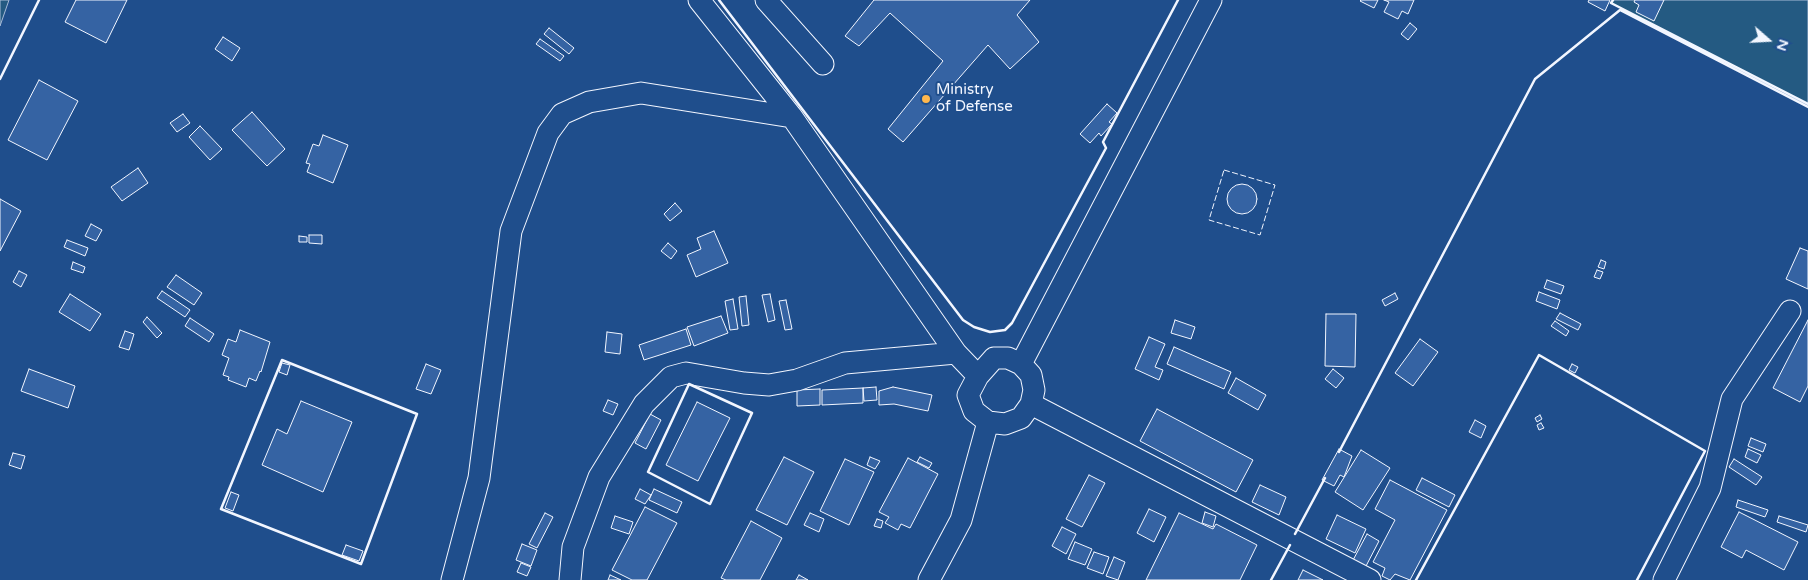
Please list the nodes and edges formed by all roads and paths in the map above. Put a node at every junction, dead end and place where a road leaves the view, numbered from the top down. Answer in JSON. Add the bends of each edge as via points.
{"nodes":[{"id":1,"x":699,"y":0,"type":"edge"},
{"id":2,"x":766,"y":0,"type":"edge"},
{"id":3,"x":1211,"y":0,"type":"edge"},
{"id":4,"x":823,"y":64,"type":"dead end"},
{"id":5,"x":792,"y":117,"type":"junction"},
{"id":6,"x":1790,"y":311,"type":"dead end"},
{"id":7,"x":956,"y":353,"type":"junction"},
{"id":8,"x":1021,"y":364,"type":"junction"},
{"id":9,"x":978,"y":376,"type":"junction"},
{"id":10,"x":1031,"y":404,"type":"junction"},
{"id":11,"x":988,"y":422,"type":"junction"},
{"id":12,"x":452,"y":580,"type":"edge"},
{"id":13,"x":570,"y":580,"type":"edge"},
{"id":14,"x":929,"y":580,"type":"edge"},
{"id":15,"x":1370,"y":580,"type":"edge"},
{"id":16,"x":1664,"y":580,"type":"edge"}],
"edges":[{"from":1,"to":5,"type":"street"},
{"from":2,"to":4,"type":"street"},
{"from":3,"to":8,"type":"street"},
{"from":5,"to":7,"type":"street"},
{"from":5,"to":12,"type":"street","via":[[641,93],[589,102],[562,114],[548,133],[511,231],[479,478]]},
{"from":6,"to":16,"type":"street","via":[[1732,399],[1710,488]]},
{"from":7,"to":9,"type":"street"},
{"from":7,"to":13,"type":"street","via":[[845,363],[797,380],[769,385],[686,374],[671,377],[644,404],[599,477],[573,547]]},
{"from":8,"to":9,"type":"street","via":[[1008,358],[994,358]]},
{"from":8,"to":10,"type":"street","via":[[1031,376],[1034,390]]},
{"from":9,"to":11,"type":"street","via":[[968,395],[974,411]]},
{"from":10,"to":11,"type":"street","via":[[1020,418],[1005,424]]},
{"from":10,"to":15,"type":"street"},
{"from":11,"to":14,"type":"street","via":[[961,520]]}]}
